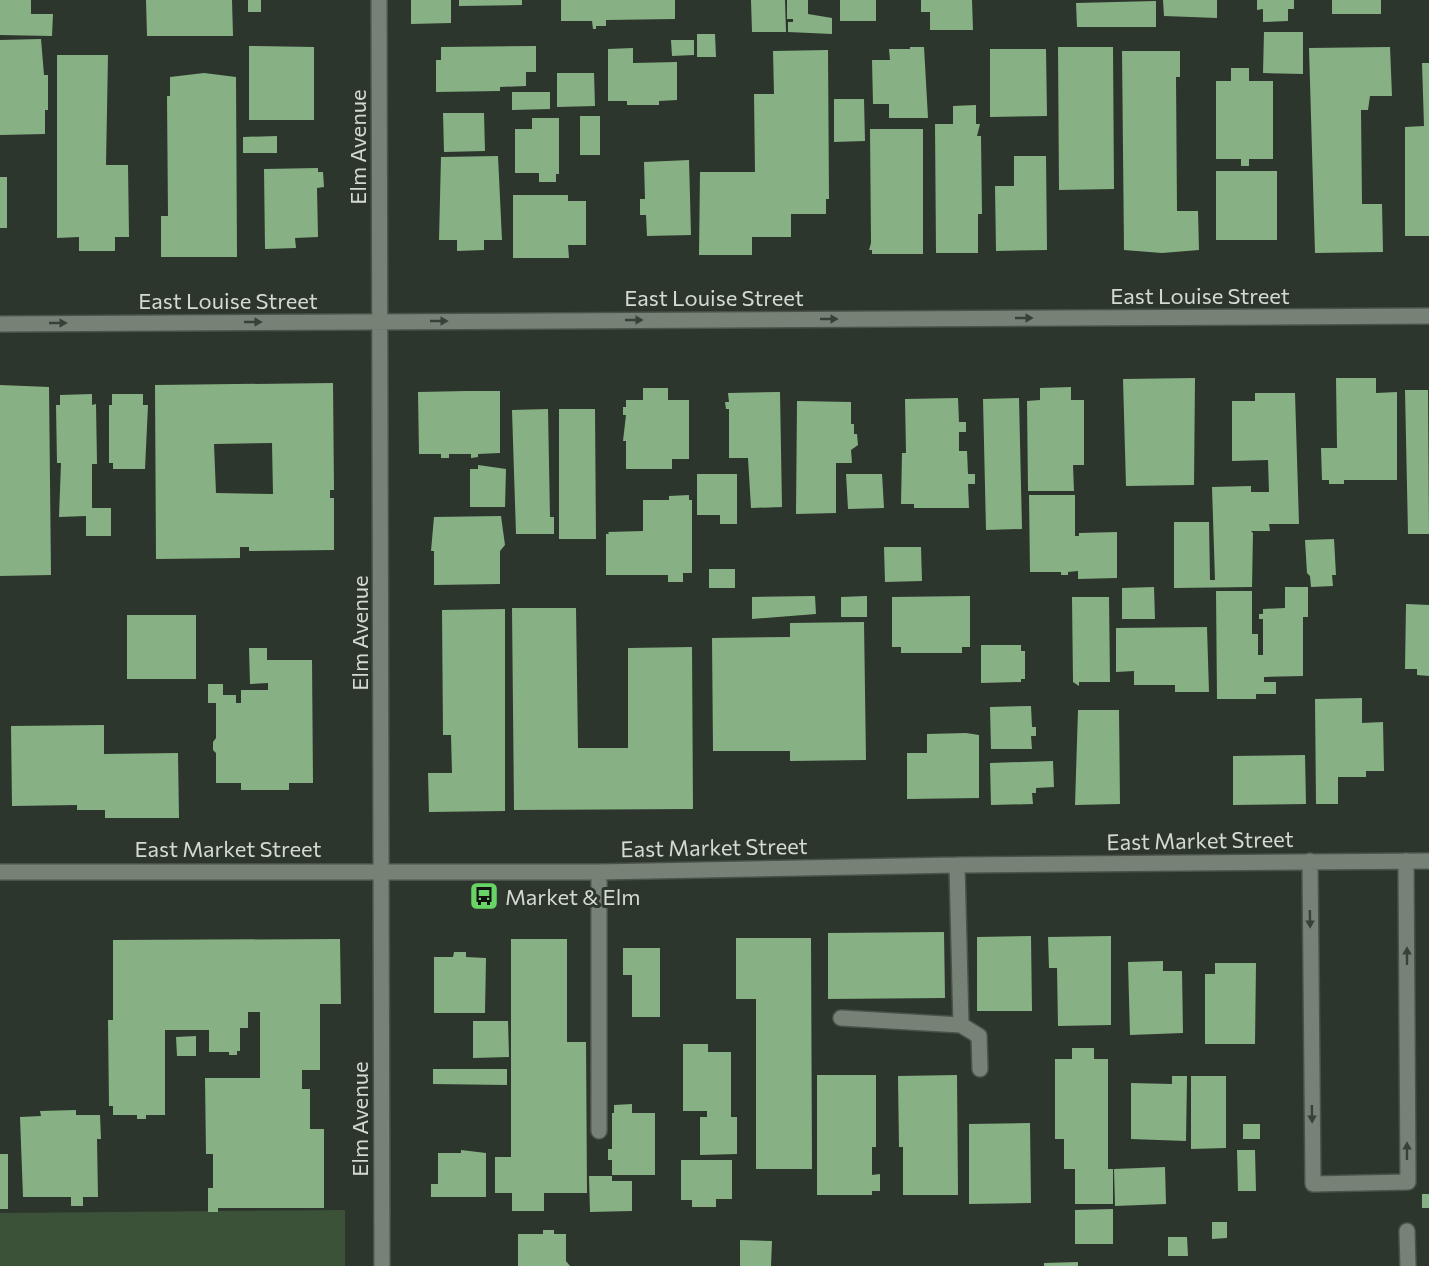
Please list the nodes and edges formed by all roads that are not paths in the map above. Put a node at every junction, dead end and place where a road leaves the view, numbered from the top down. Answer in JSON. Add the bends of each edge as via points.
{"nodes":[{"id":1,"x":379,"y":0,"type":"edge"},
{"id":2,"x":1429,"y":316,"type":"edge"},
{"id":3,"x":381,"y":322,"type":"junction"},
{"id":4,"x":0,"y":324,"type":"edge"},
{"id":5,"x":1310,"y":861,"type":"junction"},
{"id":6,"x":1406,"y":861,"type":"junction"},
{"id":7,"x":1429,"y":861,"type":"edge"},
{"id":8,"x":957,"y":865,"type":"junction"},
{"id":9,"x":382,"y":870,"type":"junction"},
{"id":10,"x":0,"y":872,"type":"edge"},
{"id":11,"x":599,"y":872,"type":"junction"},
{"id":12,"x":841,"y":1018,"type":"dead end"},
{"id":13,"x":961,"y":1025,"type":"junction"},
{"id":14,"x":980,"y":1070,"type":"dead end"},
{"id":15,"x":599,"y":1131,"type":"dead end"},
{"id":16,"x":1407,"y":1231,"type":"dead end"},
{"id":17,"x":382,"y":1266,"type":"edge"},
{"id":18,"x":1408,"y":1266,"type":"edge"}],
"edges":[{"from":1,"to":3,"type":"street","name":"Elm Avenue"},
{"from":3,"to":2,"type":"street","name":"East Louise Street","one_way":true},
{"from":4,"to":3,"type":"street","name":"East Louise Street","one_way":true},
{"from":3,"to":9,"type":"street","name":"Elm Avenue"},
{"from":5,"to":6,"type":"street","name":"East Market Street"},
{"from":5,"to":6,"type":"street","one_way":true,"via":[[1313,1184],[1408,1182]]},
{"from":5,"to":8,"type":"street","name":"East Market Street"},
{"from":6,"to":7,"type":"street","name":"East Market Street"},
{"from":8,"to":11,"type":"street","name":"East Market Street"},
{"from":8,"to":13,"type":"street"},
{"from":9,"to":10,"type":"street","name":"East Market Street"},
{"from":9,"to":11,"type":"street","name":"East Market Street"},
{"from":9,"to":17,"type":"street","name":"Elm Avenue"},
{"from":11,"to":15,"type":"street"},
{"from":12,"to":13,"type":"street"},
{"from":13,"to":14,"type":"street","via":[[979,1036]]},
{"from":16,"to":18,"type":"street"}]}
